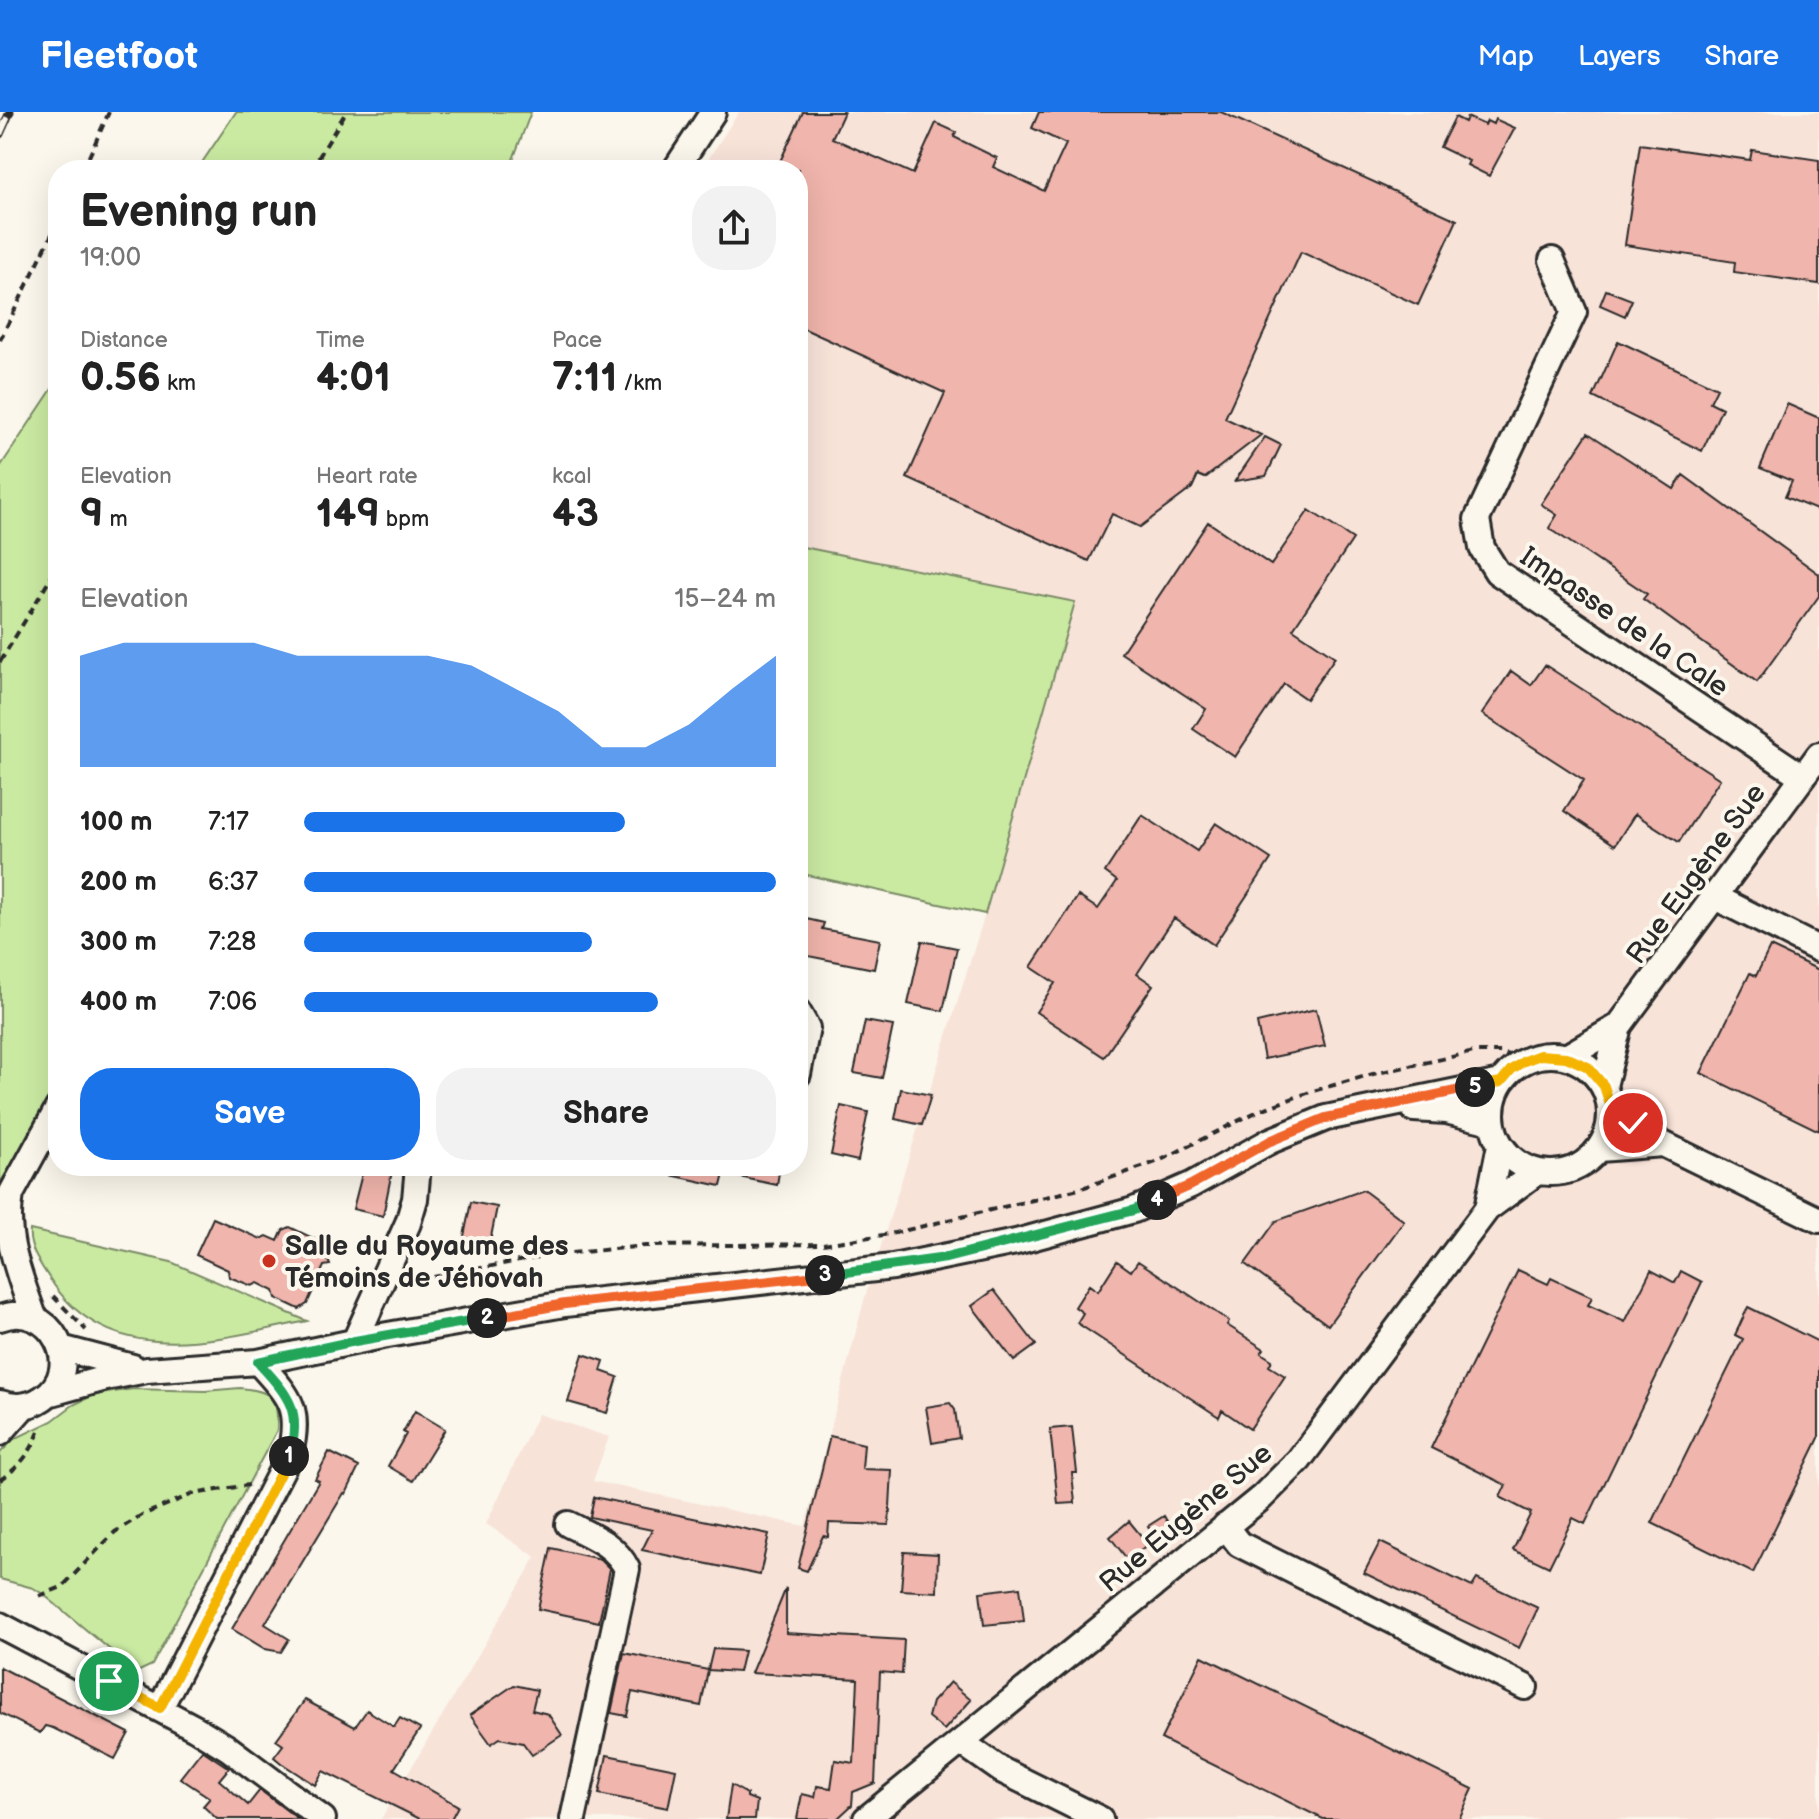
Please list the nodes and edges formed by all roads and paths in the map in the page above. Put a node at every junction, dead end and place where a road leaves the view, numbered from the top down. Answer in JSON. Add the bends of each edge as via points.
{"nodes":[{"id":1,"x":109,"y":112,"type":"edge"},
{"id":2,"x":346,"y":112,"type":"edge"},
{"id":3,"x":713,"y":112,"type":"edge"},
{"id":4,"x":87,"y":160,"type":"edge"},
{"id":5,"x":317,"y":160,"type":"edge"},
{"id":6,"x":682,"y":160,"type":"edge"},
{"id":7,"x":48,"y":242,"type":"edge"},
{"id":8,"x":1552,"y":260,"type":"dead end"},
{"id":9,"x":0,"y":340,"type":"edge"},
{"id":10,"x":48,"y":583,"type":"edge"},
{"id":11,"x":0,"y":662,"type":"edge"},
{"id":12,"x":1819,"y":755,"type":"edge"},
{"id":13,"x":1803,"y":777,"type":"junction"},
{"id":14,"x":1715,"y":897,"type":"junction"},
{"id":15,"x":1818,"y":949,"type":"edge"},
{"id":16,"x":1619,"y":1026,"type":"junction"},
{"id":17,"x":1566,"y":1057,"type":"junction"},
{"id":18,"x":1524,"y":1061,"type":"junction"},
{"id":19,"x":1501,"y":1082,"type":"junction"},
{"id":20,"x":1607,"y":1097,"type":"junction"},
{"id":21,"x":1388,"y":1107,"type":"junction"},
{"id":22,"x":1492,"y":1122,"type":"junction"},
{"id":23,"x":48,"y":1126,"type":"edge"},
{"id":24,"x":1663,"y":1144,"type":"junction"},
{"id":25,"x":1500,"y":1145,"type":"junction"},
{"id":26,"x":1599,"y":1149,"type":"junction"},
{"id":27,"x":1537,"y":1172,"type":"junction"},
{"id":28,"x":417,"y":1176,"type":"edge"},
{"id":29,"x":1487,"y":1209,"type":"junction"},
{"id":30,"x":1819,"y":1220,"type":"edge"},
{"id":31,"x":16,"y":1269,"type":"junction"},
{"id":32,"x":374,"y":1296,"type":"junction"},
{"id":33,"x":0,"y":1309,"type":"edge"},
{"id":34,"x":34,"y":1317,"type":"junction"},
{"id":35,"x":0,"y":1318,"type":"edge"},
{"id":36,"x":355,"y":1341,"type":"junction"},
{"id":37,"x":61,"y":1348,"type":"junction"},
{"id":38,"x":258,"y":1362,"type":"junction"},
{"id":39,"x":147,"y":1370,"type":"junction"},
{"id":40,"x":48,"y":1394,"type":"junction"},
{"id":41,"x":12,"y":1404,"type":"edge"},
{"id":42,"x":41,"y":1426,"type":"dead end"},
{"id":43,"x":0,"y":1433,"type":"edge"},
{"id":44,"x":0,"y":1480,"type":"edge"},
{"id":45,"x":275,"y":1483,"type":"junction"},
{"id":46,"x":568,"y":1524,"type":"dead end"},
{"id":47,"x":1225,"y":1526,"type":"junction"},
{"id":48,"x":39,"y":1596,"type":"dead end"},
{"id":49,"x":0,"y":1625,"type":"edge"},
{"id":50,"x":1525,"y":1687,"type":"dead end"},
{"id":51,"x":160,"y":1708,"type":"junction"},
{"id":52,"x":961,"y":1742,"type":"junction"},
{"id":53,"x":323,"y":1819,"type":"edge"},
{"id":54,"x":573,"y":1819,"type":"edge"},
{"id":55,"x":866,"y":1819,"type":"edge"},
{"id":56,"x":1100,"y":1819,"type":"edge"}],
"edges":[{"from":1,"to":4,"type":"path"},
{"from":2,"to":5,"type":"path"},
{"from":3,"to":6,"type":"street"},
{"from":7,"to":9,"type":"path"},
{"from":8,"to":13,"type":"street","name":"Impasse de la Cale","via":[[1574,312],[1477,519],[1482,548],[1497,572]]},
{"from":10,"to":11,"type":"path"},
{"from":12,"to":13,"type":"street","name":"Rue Eugène Sue"},
{"from":13,"to":14,"type":"street","name":"Rue Eugène Sue"},
{"from":14,"to":15,"type":"street"},
{"from":14,"to":16,"type":"street","name":"Rue Eugène Sue"},
{"from":16,"to":17,"type":"street","name":"Rue Eugène Sue"},
{"from":16,"to":20,"type":"street","name":"Rue Eugène Sue"},
{"from":17,"to":18,"type":"street","via":[[1540,1055]]},
{"from":17,"to":20,"type":"street","via":[[1588,1067]]},
{"from":18,"to":19,"type":"street"},
{"from":18,"to":32,"type":"path","via":[[1501,1052],[1474,1052],[1373,1074],[1260,1110],[1159,1161],[1079,1189],[890,1234],[823,1244],[645,1246],[551,1255],[406,1282]]},
{"from":19,"to":21,"type":"street"},
{"from":19,"to":22,"type":"street"},
{"from":20,"to":24,"type":"street"},
{"from":20,"to":26,"type":"street","via":[[1606,1137]]},
{"from":21,"to":22,"type":"street","via":[[1446,1111]]},
{"from":21,"to":36,"type":"street","via":[[1326,1118],[1134,1210],[960,1255],[565,1304]]},
{"from":22,"to":25,"type":"street"},
{"from":23,"to":31,"type":"street","via":[[8,1207]]},
{"from":24,"to":26,"type":"street"},
{"from":24,"to":30,"type":"street"},
{"from":25,"to":27,"type":"street"},
{"from":25,"to":29,"type":"street","name":"Rue Eugène Sue"},
{"from":26,"to":27,"type":"street","via":[[1571,1170]]},
{"from":27,"to":29,"type":"street","name":"Rue Eugène Sue"},
{"from":28,"to":32,"type":"street","via":[[408,1223]]},
{"from":29,"to":47,"type":"street","name":"Rue Eugène Sue","via":[[1299,1460]]},
{"from":31,"to":33,"type":"street"},
{"from":31,"to":34,"type":"street"},
{"from":32,"to":36,"type":"street"},
{"from":34,"to":35,"type":"street"},
{"from":34,"to":37,"type":"street","via":[[51,1329]]},
{"from":36,"to":38,"type":"street"},
{"from":37,"to":39,"type":"street"},
{"from":37,"to":40,"type":"street","via":[[61,1373]]},
{"from":38,"to":39,"type":"street"},
{"from":38,"to":45,"type":"street","via":[[293,1407],[290,1454]]},
{"from":39,"to":40,"type":"street"},
{"from":40,"to":41,"type":"street","via":[[37,1402]]},
{"from":41,"to":43,"type":"street"},
{"from":42,"to":44,"type":"path","via":[[33,1450]]},
{"from":45,"to":48,"type":"path","via":[[193,1494],[142,1515],[115,1532],[62,1587]]},
{"from":45,"to":51,"type":"street"},
{"from":46,"to":54,"type":"street","via":[[609,1545],[627,1569]]},
{"from":47,"to":50,"type":"street","via":[[1239,1544]]},
{"from":47,"to":52,"type":"street","name":"Rue Eugène Sue"},
{"from":49,"to":51,"type":"street"},
{"from":51,"to":53,"type":"street","via":[[228,1748]]},
{"from":52,"to":55,"type":"street","name":"Rue Eugène Sue"},
{"from":52,"to":56,"type":"street","via":[[1001,1770]]}]}
